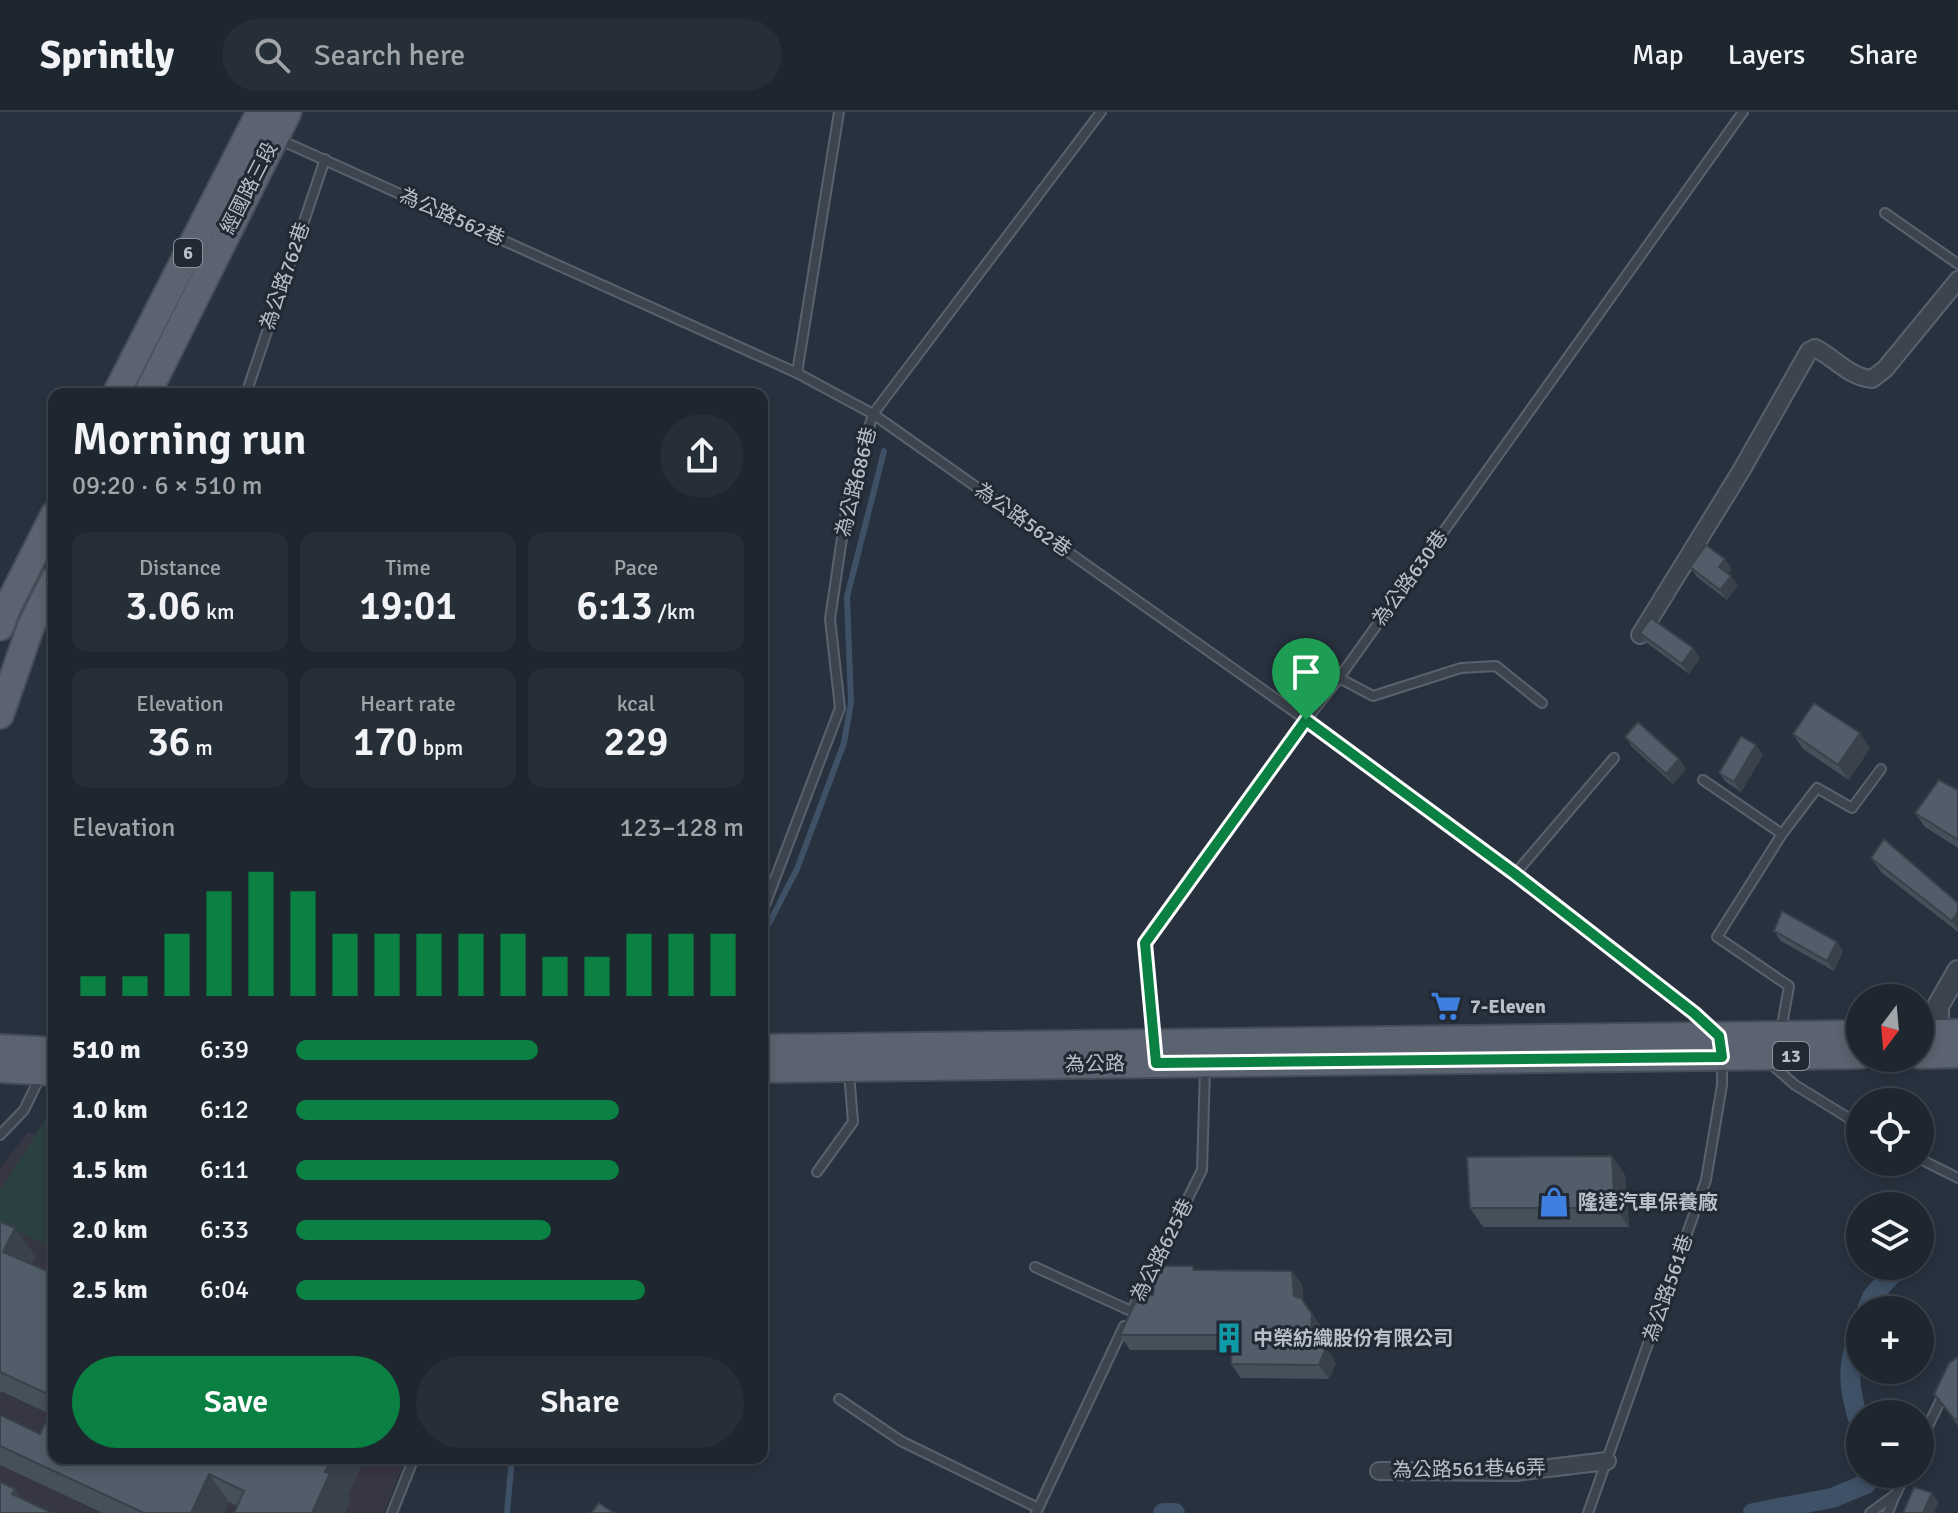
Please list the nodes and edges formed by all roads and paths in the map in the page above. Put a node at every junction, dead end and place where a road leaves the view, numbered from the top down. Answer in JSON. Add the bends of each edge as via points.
{"nodes":[{"id":1,"x":288,"y":112,"type":"edge"},
{"id":2,"x":839,"y":112,"type":"edge"},
{"id":3,"x":1101,"y":112,"type":"edge"},
{"id":4,"x":1743,"y":112,"type":"edge"},
{"id":5,"x":262,"y":126,"type":"edge"},
{"id":6,"x":325,"y":159,"type":"junction"},
{"id":7,"x":1885,"y":213,"type":"dead end"},
{"id":8,"x":1958,"y":264,"type":"edge"},
{"id":9,"x":1958,"y":280,"type":"edge"},
{"id":10,"x":797,"y":373,"type":"junction"},
{"id":11,"x":119,"y":388,"type":"edge"},
{"id":12,"x":150,"y":388,"type":"edge"},
{"id":13,"x":248,"y":388,"type":"edge"},
{"id":14,"x":873,"y":414,"type":"junction"},
{"id":15,"x":48,"y":527,"type":"edge"},
{"id":16,"x":48,"y":592,"type":"edge"},
{"id":17,"x":0,"y":627,"type":"edge"},
{"id":18,"x":1640,"y":635,"type":"edge"},
{"id":19,"x":1339,"y":678,"type":"junction"},
{"id":20,"x":1542,"y":703,"type":"dead end"},
{"id":21,"x":0,"y":715,"type":"edge"},
{"id":22,"x":1306,"y":720,"type":"junction"},
{"id":23,"x":1614,"y":758,"type":"dead end"},
{"id":24,"x":1881,"y":769,"type":"dead end"},
{"id":25,"x":1703,"y":780,"type":"dead end"},
{"id":26,"x":1782,"y":834,"type":"junction"},
{"id":27,"x":1515,"y":874,"type":"junction"},
{"id":28,"x":768,"y":897,"type":"edge"},
{"id":29,"x":1958,"y":971,"type":"edge"},
{"id":30,"x":1846,"y":1034,"type":"edge"},
{"id":31,"x":1780,"y":1035,"type":"junction"},
{"id":32,"x":1939,"y":1044,"type":"edge"},
{"id":33,"x":1720,"y":1047,"type":"junction"},
{"id":34,"x":0,"y":1048,"type":"edge"},
{"id":35,"x":768,"y":1048,"type":"edge"},
{"id":36,"x":1156,"y":1053,"type":"junction"},
{"id":37,"x":1205,"y":1054,"type":"junction"},
{"id":38,"x":1846,"y":1055,"type":"edge"},
{"id":39,"x":1762,"y":1056,"type":"junction"},
{"id":40,"x":48,"y":1057,"type":"edge"},
{"id":41,"x":48,"y":1057,"type":"edge"},
{"id":42,"x":48,"y":1061,"type":"edge"},
{"id":43,"x":849,"y":1068,"type":"junction"},
{"id":44,"x":0,"y":1069,"type":"edge"},
{"id":45,"x":768,"y":1069,"type":"edge"},
{"id":46,"x":1846,"y":1116,"type":"edge"},
{"id":47,"x":0,"y":1135,"type":"edge"},
{"id":48,"x":1934,"y":1166,"type":"edge"},
{"id":49,"x":817,"y":1172,"type":"dead end"},
{"id":50,"x":1958,"y":1178,"type":"edge"},
{"id":51,"x":1035,"y":1267,"type":"dead end"},
{"id":52,"x":1131,"y":1311,"type":"junction"},
{"id":53,"x":1945,"y":1389,"type":"edge"},
{"id":54,"x":839,"y":1399,"type":"dead end"},
{"id":55,"x":1934,"y":1413,"type":"edge"},
{"id":56,"x":1607,"y":1461,"type":"junction"},
{"id":57,"x":412,"y":1464,"type":"edge"},
{"id":58,"x":1379,"y":1471,"type":"dead end"},
{"id":59,"x":1899,"y":1488,"type":"edge"},
{"id":60,"x":1896,"y":1494,"type":"junction"},
{"id":61,"x":1037,"y":1510,"type":"edge"},
{"id":62,"x":392,"y":1513,"type":"edge"},
{"id":63,"x":1588,"y":1513,"type":"edge"},
{"id":64,"x":1870,"y":1513,"type":"edge"},
{"id":65,"x":1888,"y":1513,"type":"edge"}],
"edges":[{"from":1,"to":5,"type":"main road","name":"經國路三段","number":"6"},
{"from":2,"to":10,"type":"lane"},
{"from":3,"to":14,"type":"lane","name":"為公路686巷"},
{"from":4,"to":19,"type":"lane","name":"為公路630巷"},
{"from":5,"to":6,"type":"lane","name":"為公路562巷"},
{"from":5,"to":11,"type":"main road","name":"經國路三段","number":"6"},
{"from":5,"to":12,"type":"main road","name":"經國路三段","number":"6"},
{"from":6,"to":10,"type":"lane","name":"為公路562巷"},
{"from":6,"to":13,"type":"lane","name":"為公路762巷"},
{"from":7,"to":8,"type":"lane"},
{"from":9,"to":18,"type":"street","via":[[1872,379],[1852,374],[1815,348],[1809,351]]},
{"from":10,"to":14,"type":"lane","name":"為公路562巷"},
{"from":14,"to":22,"type":"lane","name":"為公路562巷"},
{"from":14,"to":28,"type":"lane","name":"為公路686巷","via":[[847,504],[830,619],[840,708]]},
{"from":15,"to":17,"type":"main road"},
{"from":16,"to":21,"type":"main road"},
{"from":19,"to":20,"type":"lane","via":[[1373,696],[1461,668],[1496,666]]},
{"from":19,"to":22,"type":"lane","name":"為公路630巷"},
{"from":22,"to":27,"type":"lane","name":"為公路562巷"},
{"from":22,"to":36,"type":"lane","name":"為公路630巷","via":[[1145,943]]},
{"from":23,"to":27,"type":"lane"},
{"from":24,"to":26,"type":"lane","via":[[1852,808],[1817,788]]},
{"from":25,"to":26,"type":"lane"},
{"from":26,"to":31,"type":"lane","via":[[1717,937],[1789,986]]},
{"from":27,"to":33,"type":"lane","name":"為公路562巷","via":[[1694,1013]]},
{"from":29,"to":32,"type":"street","via":[[1938,1006]]},
{"from":30,"to":31,"type":"main road","name":"為公路","number":"13"},
{"from":31,"to":33,"type":"main road","name":"為公路","number":"13"},
{"from":33,"to":37,"type":"main road","name":"為公路","number":"13"},
{"from":33,"to":39,"type":"main road","name":"為公路","number":"13"},
{"from":33,"to":56,"type":"lane","name":"為公路561巷","via":[[1722,1085],[1706,1180]]},
{"from":34,"to":40,"type":"main road"},
{"from":35,"to":36,"type":"main road","name":"為公路","number":"13"},
{"from":36,"to":37,"type":"main road","name":"為公路","number":"13"},
{"from":36,"to":43,"type":"main road","name":"為公路","number":"13"},
{"from":37,"to":52,"type":"lane","name":"為公路625巷","via":[[1202,1170]]},
{"from":38,"to":39,"type":"main road","name":"為公路","number":"13"},
{"from":39,"to":46,"type":"lane","via":[[1795,1085]]},
{"from":41,"to":44,"type":"main road"},
{"from":42,"to":47,"type":"lane","via":[[24,1110]]},
{"from":43,"to":45,"type":"main road","name":"為公路","number":"13"},
{"from":43,"to":49,"type":"lane","via":[[853,1122]]},
{"from":48,"to":50,"type":"lane"},
{"from":51,"to":52,"type":"lane"},
{"from":52,"to":61,"type":"lane","name":"為公路625巷"},
{"from":53,"to":55,"type":"lane"},
{"from":54,"to":61,"type":"lane","via":[[901,1441]]},
{"from":56,"to":58,"type":"street","name":"為公路561巷46弄","via":[[1516,1472]]},
{"from":56,"to":63,"type":"lane","name":"為公路561巷"},
{"from":57,"to":62,"type":"lane"},
{"from":59,"to":60,"type":"lane"},
{"from":60,"to":64,"type":"lane"},
{"from":60,"to":65,"type":"lane"}]}
